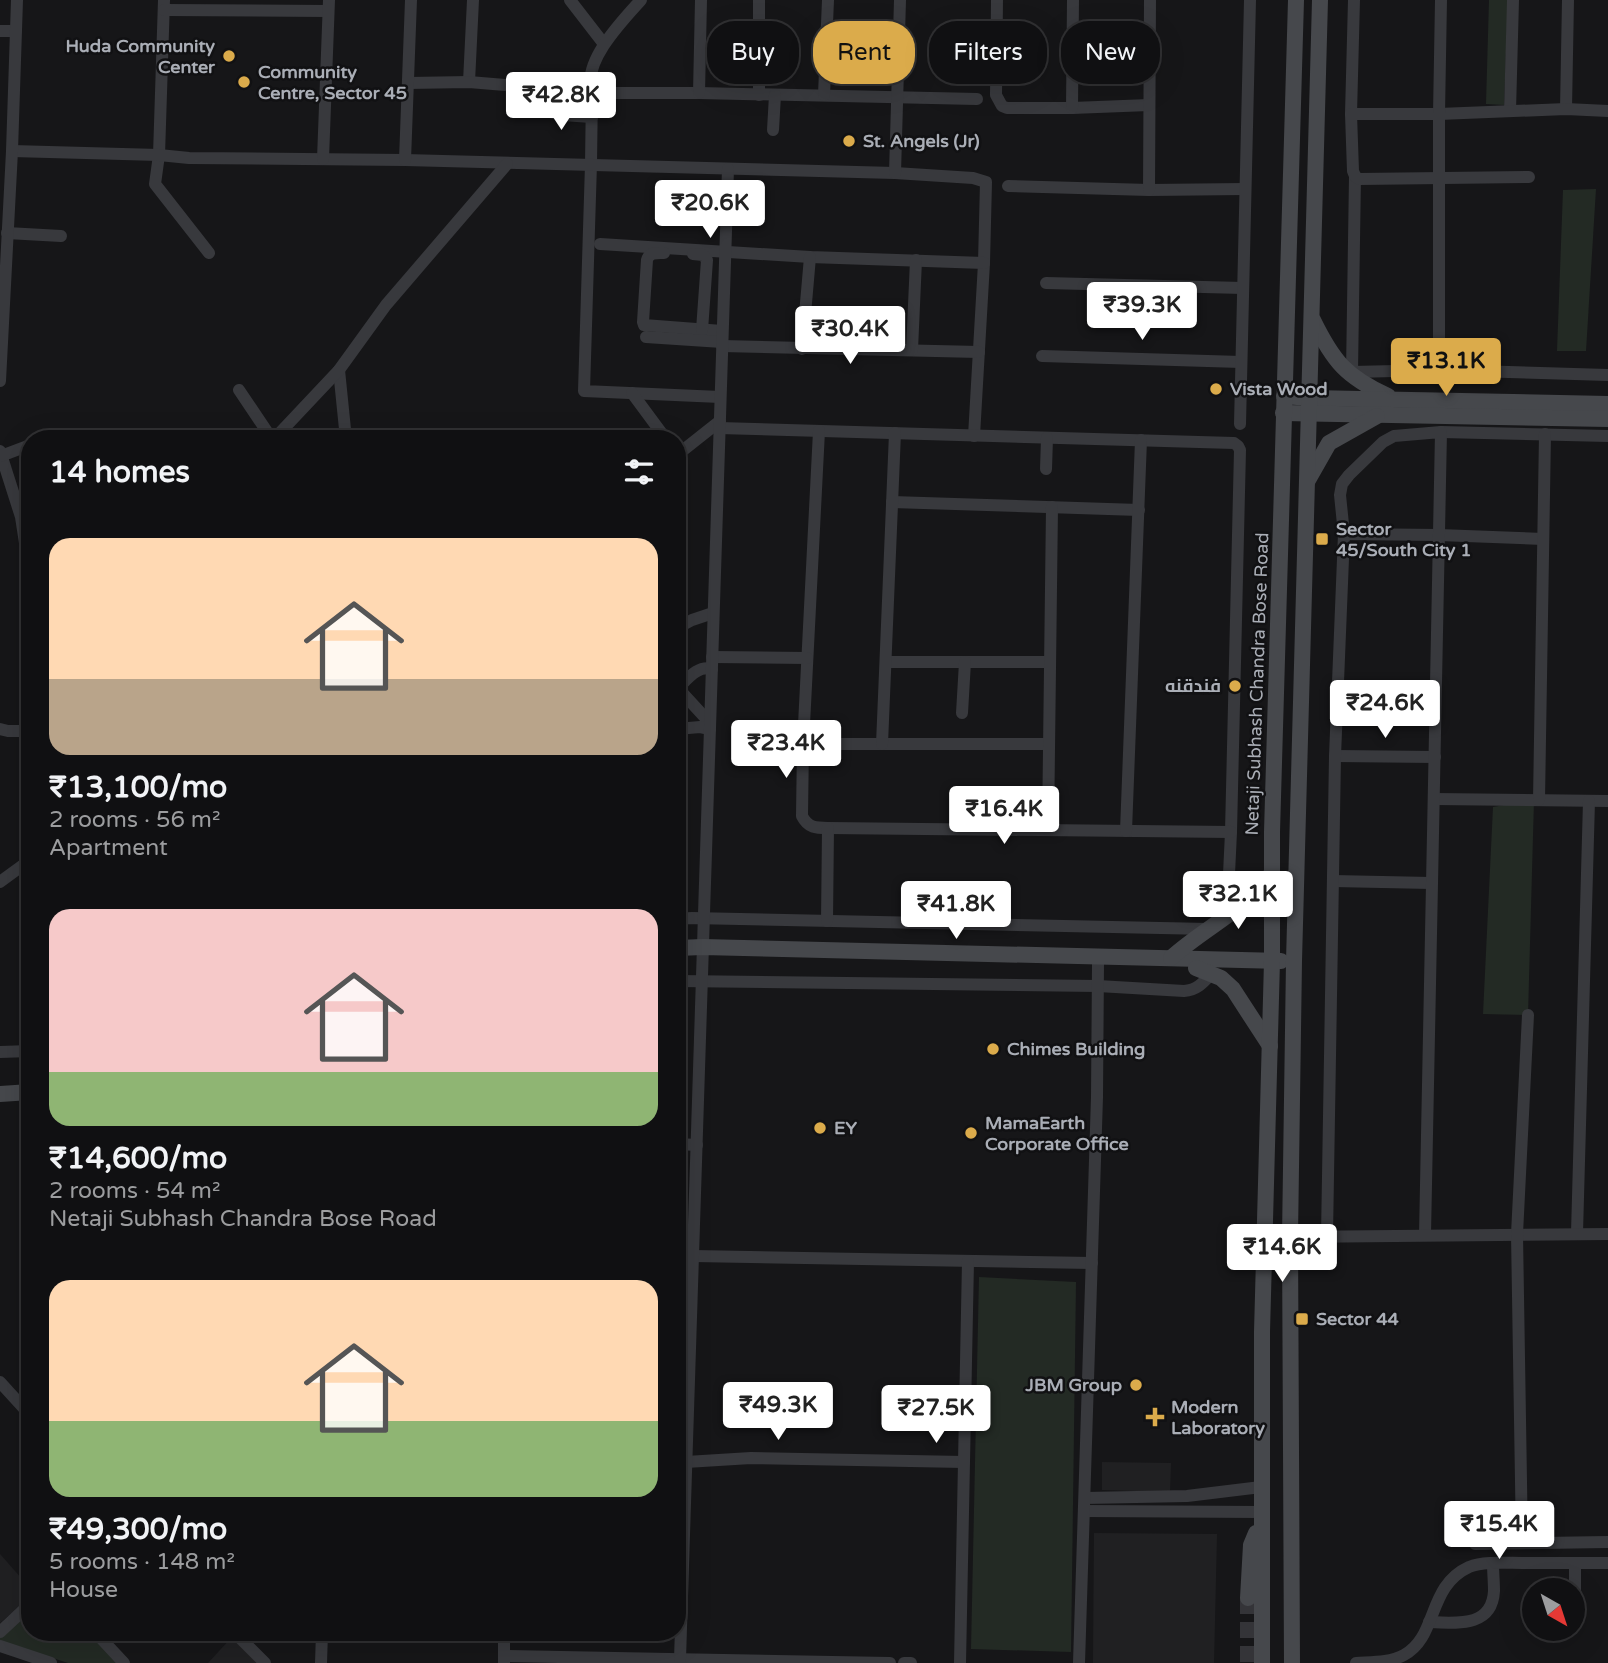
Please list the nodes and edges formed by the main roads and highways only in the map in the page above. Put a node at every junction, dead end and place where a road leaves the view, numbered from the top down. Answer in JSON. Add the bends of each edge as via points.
{"nodes":[{"id":1,"x":1296,"y":0,"type":"edge"},
{"id":2,"x":1321,"y":0,"type":"edge"},
{"id":3,"x":1312,"y":317,"type":"junction"},
{"id":4,"x":1284,"y":396,"type":"junction"},
{"id":5,"x":1396,"y":400,"type":"junction"},
{"id":6,"x":1608,"y":404,"type":"edge"},
{"id":7,"x":1309,"y":406,"type":"junction"},
{"id":8,"x":1283,"y":413,"type":"junction"},
{"id":9,"x":1379,"y":415,"type":"junction"},
{"id":10,"x":1608,"y":419,"type":"edge"},
{"id":11,"x":1307,"y":480,"type":"junction"},
{"id":12,"x":1272,"y":873,"type":"junction"},
{"id":13,"x":686,"y":949,"type":"edge"},
{"id":14,"x":703,"y":951,"type":"junction"},
{"id":15,"x":686,"y":955,"type":"edge"},
{"id":16,"x":1171,"y":958,"type":"junction"},
{"id":17,"x":1272,"y":966,"type":"junction"},
{"id":18,"x":1294,"y":967,"type":"junction"},
{"id":19,"x":1204,"y":970,"type":"junction"},
{"id":20,"x":1270,"y":1046,"type":"junction"},
{"id":21,"x":1269,"y":1079,"type":"junction"},
{"id":22,"x":1292,"y":1081,"type":"junction"},
{"id":23,"x":21,"y":1085,"type":"edge"},
{"id":24,"x":0,"y":1086,"type":"edge"},
{"id":25,"x":21,"y":1093,"type":"edge"},
{"id":26,"x":0,"y":1094,"type":"edge"},
{"id":27,"x":1261,"y":1517,"type":"junction"},
{"id":28,"x":1248,"y":1598,"type":"tunnel mouth"},
{"id":29,"x":1262,"y":1663,"type":"edge"},
{"id":30,"x":1292,"y":1663,"type":"edge"}],
"edges":[{"from":1,"to":4,"type":"main road","name":"Netaji Subhash Chandra Bose Road"},
{"from":2,"to":3,"type":"main road"},
{"from":3,"to":5,"type":"main road","via":[[1347,373]]},
{"from":3,"to":7,"type":"main road"},
{"from":4,"to":7,"type":"main road"},
{"from":4,"to":8,"type":"main road","name":"Netaji Subhash Chandra Bose Road"},
{"from":5,"to":6,"type":"main road"},
{"from":5,"to":7,"type":"main road"},
{"from":7,"to":8,"type":"main road"},
{"from":7,"to":9,"type":"main road"},
{"from":7,"to":11,"type":"main road"},
{"from":8,"to":12,"type":"main road","name":"Netaji Subhash Chandra Bose Road"},
{"from":9,"to":10,"type":"main road"},
{"from":9,"to":11,"type":"main road","via":[[1329,443]]},
{"from":11,"to":18,"type":"main road"},
{"from":12,"to":16,"type":"main road","via":[[1253,895]]},
{"from":12,"to":17,"type":"main road","name":"Netaji Subhash Chandra Bose Road"},
{"from":13,"to":14,"type":"main road"},
{"from":14,"to":15,"type":"main road"},
{"from":14,"to":16,"type":"main road"},
{"from":14,"to":19,"type":"main road"},
{"from":16,"to":17,"type":"main road"},
{"from":17,"to":18,"type":"main road"},
{"from":17,"to":19,"type":"main road"},
{"from":17,"to":20,"type":"main road","name":"Netaji Subhash Chandra Bose Road"},
{"from":18,"to":22,"type":"main road"},
{"from":19,"to":20,"type":"main road","via":[[1233,989]]},
{"from":20,"to":21,"type":"main road","name":"Netaji Subhash Chandra Bose Road"},
{"from":21,"to":22,"type":"main road"},
{"from":21,"to":27,"type":"main road","name":"Netaji Subhash Chandra Bose Road"},
{"from":22,"to":30,"type":"main road"},
{"from":23,"to":24,"type":"main road"},
{"from":25,"to":26,"type":"main road"},
{"from":27,"to":28,"type":"main road","via":[[1251,1545]]},
{"from":27,"to":29,"type":"main road","name":"Netaji Subhash Chandra Bose Road"}]}
